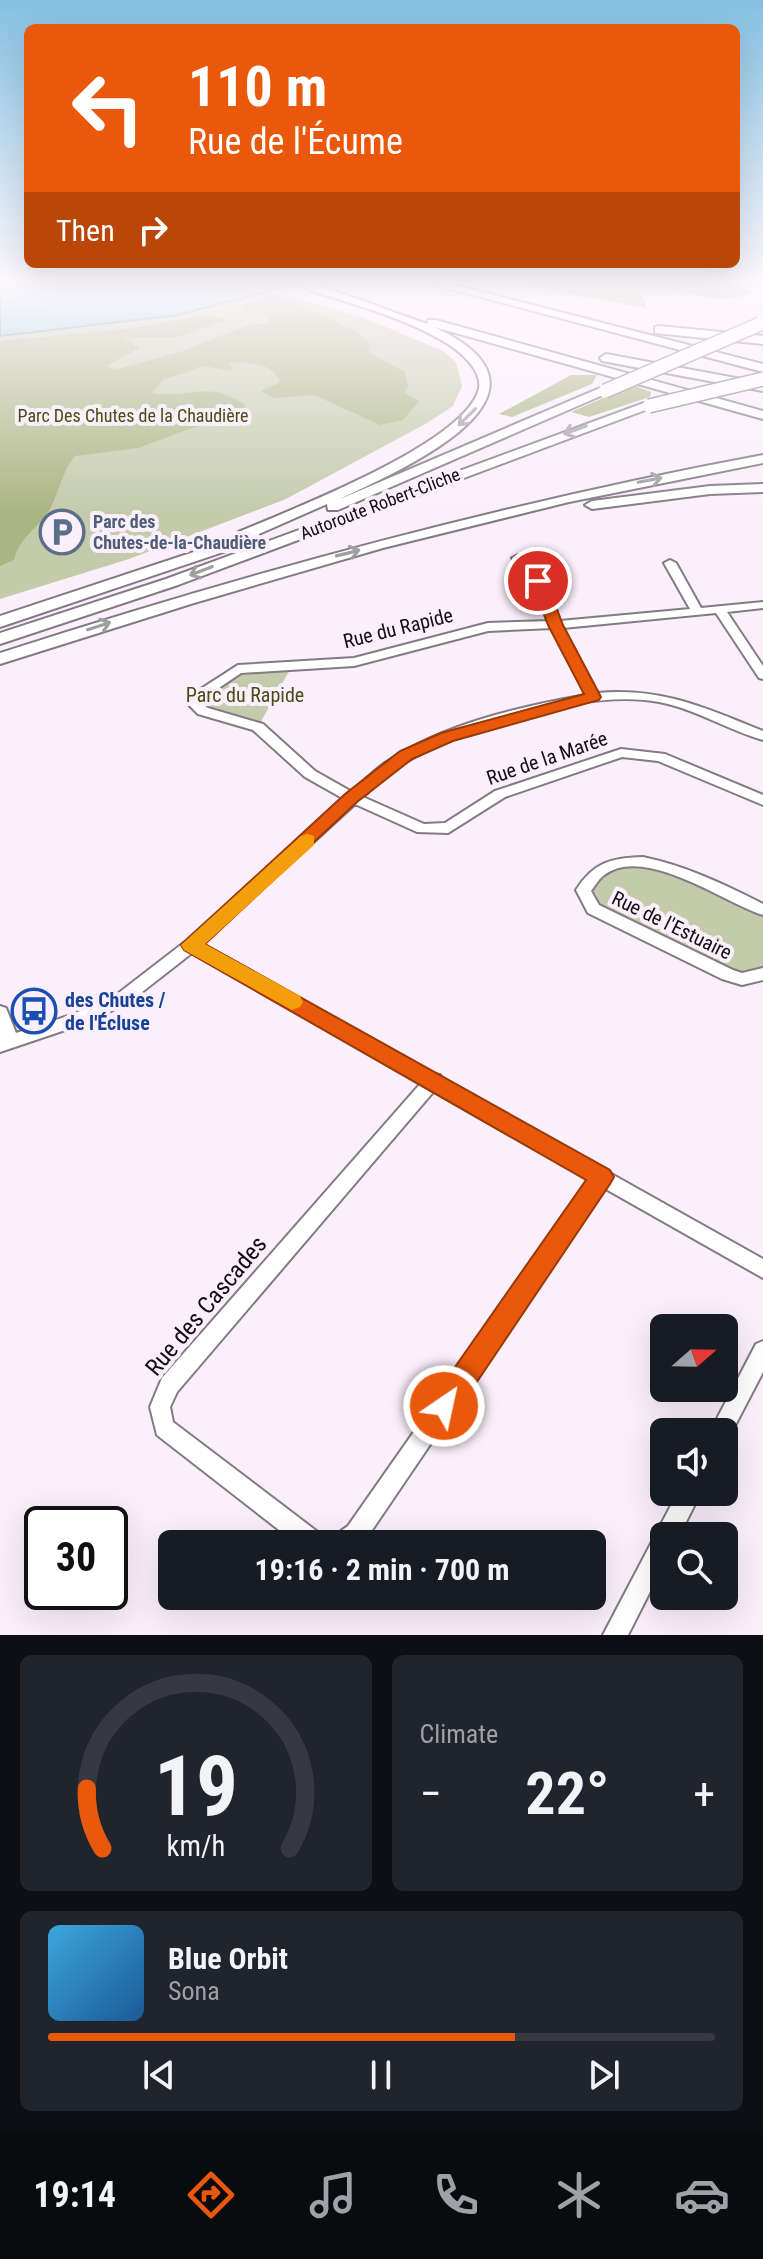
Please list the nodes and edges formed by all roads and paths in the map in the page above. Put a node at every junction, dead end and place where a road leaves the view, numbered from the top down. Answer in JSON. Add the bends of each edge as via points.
{"nodes":[{"id":1,"x":472,"y":359,"type":"edge"},
{"id":2,"x":561,"y":359,"type":"edge"},
{"id":3,"x":612,"y":359,"type":"edge"},
{"id":4,"x":678,"y":359,"type":"edge"},
{"id":5,"x":730,"y":359,"type":"edge"},
{"id":6,"x":763,"y":368,"type":"edge"},
{"id":7,"x":759,"y":384,"type":"edge"},
{"id":8,"x":763,"y":415,"type":"edge"},
{"id":9,"x":763,"y":459,"type":"edge"},
{"id":10,"x":763,"y":488,"type":"edge"},
{"id":11,"x":410,"y":537,"type":"junction"},
{"id":12,"x":199,"y":555,"type":"junction"},
{"id":13,"x":518,"y":558,"type":"dead end"},
{"id":14,"x":670,"y":563,"type":"dead end"},
{"id":15,"x":763,"y":605,"type":"edge"},
{"id":16,"x":720,"y":610,"type":"junction"},
{"id":17,"x":698,"y":612,"type":"junction"},
{"id":18,"x":0,"y":622,"type":"edge"},
{"id":19,"x":556,"y":625,"type":"junction"},
{"id":20,"x":0,"y":639,"type":"edge"},
{"id":21,"x":0,"y":660,"type":"edge"},
{"id":22,"x":763,"y":675,"type":"edge"},
{"id":23,"x":593,"y":697,"type":"junction"},
{"id":24,"x":763,"y":736,"type":"edge"},
{"id":25,"x":351,"y":798,"type":"junction"},
{"id":26,"x":763,"y":800,"type":"edge"},
{"id":27,"x":763,"y":910,"type":"edge"},
{"id":28,"x":191,"y":945,"type":"junction"},
{"id":29,"x":763,"y":974,"type":"edge"},
{"id":30,"x":0,"y":1012,"type":"edge"},
{"id":31,"x":5,"y":1043,"type":"edge"},
{"id":32,"x":434,"y":1080,"type":"junction"},
{"id":33,"x":602,"y":1177,"type":"junction"},
{"id":34,"x":763,"y":1269,"type":"edge"},
{"id":35,"x":763,"y":1351,"type":"edge"},
{"id":36,"x":728,"y":1418,"type":"edge"},
{"id":37,"x":297,"y":1530,"type":"edge"},
{"id":38,"x":359,"y":1530,"type":"edge"},
{"id":39,"x":650,"y":1568,"type":"edge"},
{"id":40,"x":615,"y":1635,"type":"edge"}],
"edges":[{"from":1,"to":12,"type":"highway","one_way":true,"via":[[485,384],[476,408],[449,433],[379,473]]},
{"from":2,"to":8,"type":"highway"},
{"from":3,"to":7,"type":"highway"},
{"from":4,"to":12,"type":"highway","bridge":true,"via":[[307,518]]},
{"from":5,"to":6,"type":"highway"},
{"from":7,"to":20,"type":"highway","name":"Autoroute Robert-Cliche","one_way":true,"bridge":true,"via":[[649,406],[172,582]]},
{"from":11,"to":9,"type":"highway","name":"Autoroute Robert-Cliche","one_way":true,"via":[[528,506]]},
{"from":10,"to":11,"type":"highway","via":[[651,496]]},
{"from":21,"to":11,"type":"highway","name":"Autoroute Robert-Cliche","one_way":true,"via":[[259,576]]},
{"from":12,"to":18,"type":"highway"},
{"from":13,"to":19,"type":"street","via":[[538,581]]},
{"from":14,"to":17,"type":"street"},
{"from":15,"to":16,"type":"street","name":"Rue du Rapide"},
{"from":16,"to":17,"type":"street","name":"Rue du Rapide"},
{"from":16,"to":22,"type":"street"},
{"from":17,"to":19,"type":"street","name":"Rue du Rapide"},
{"from":19,"to":23,"type":"street"},
{"from":19,"to":25,"type":"street","name":"Rue du Rapide","via":[[488,627],[354,662],[238,669],[198,694],[195,705],[203,711],[258,727],[310,774]]},
{"from":23,"to":24,"type":"street","via":[[625,694],[678,702]]},
{"from":23,"to":25,"type":"street","via":[[424,746]]},
{"from":25,"to":26,"type":"street","name":"Rue de la Marée","via":[[422,829],[448,828],[500,794],[631,752],[660,757]]},
{"from":25,"to":28,"type":"street"},
{"from":27,"to":29,"type":"street","name":"Rue de l'Estuaire","via":[[677,869],[643,861],[609,868],[589,879],[583,890],[593,909],[728,975],[742,979]]},
{"from":28,"to":31,"type":"street","via":[[122,999]]},
{"from":28,"to":32,"type":"street"},
{"from":30,"to":31,"type":"street"},
{"from":32,"to":33,"type":"street"},
{"from":32,"to":37,"type":"street","name":"Rue des Cascades","via":[[169,1385],[160,1407],[164,1428]]},
{"from":33,"to":34,"type":"street"},
{"from":33,"to":38,"type":"street"},
{"from":35,"to":36,"type":"street"},
{"from":39,"to":40,"type":"street"}]}
